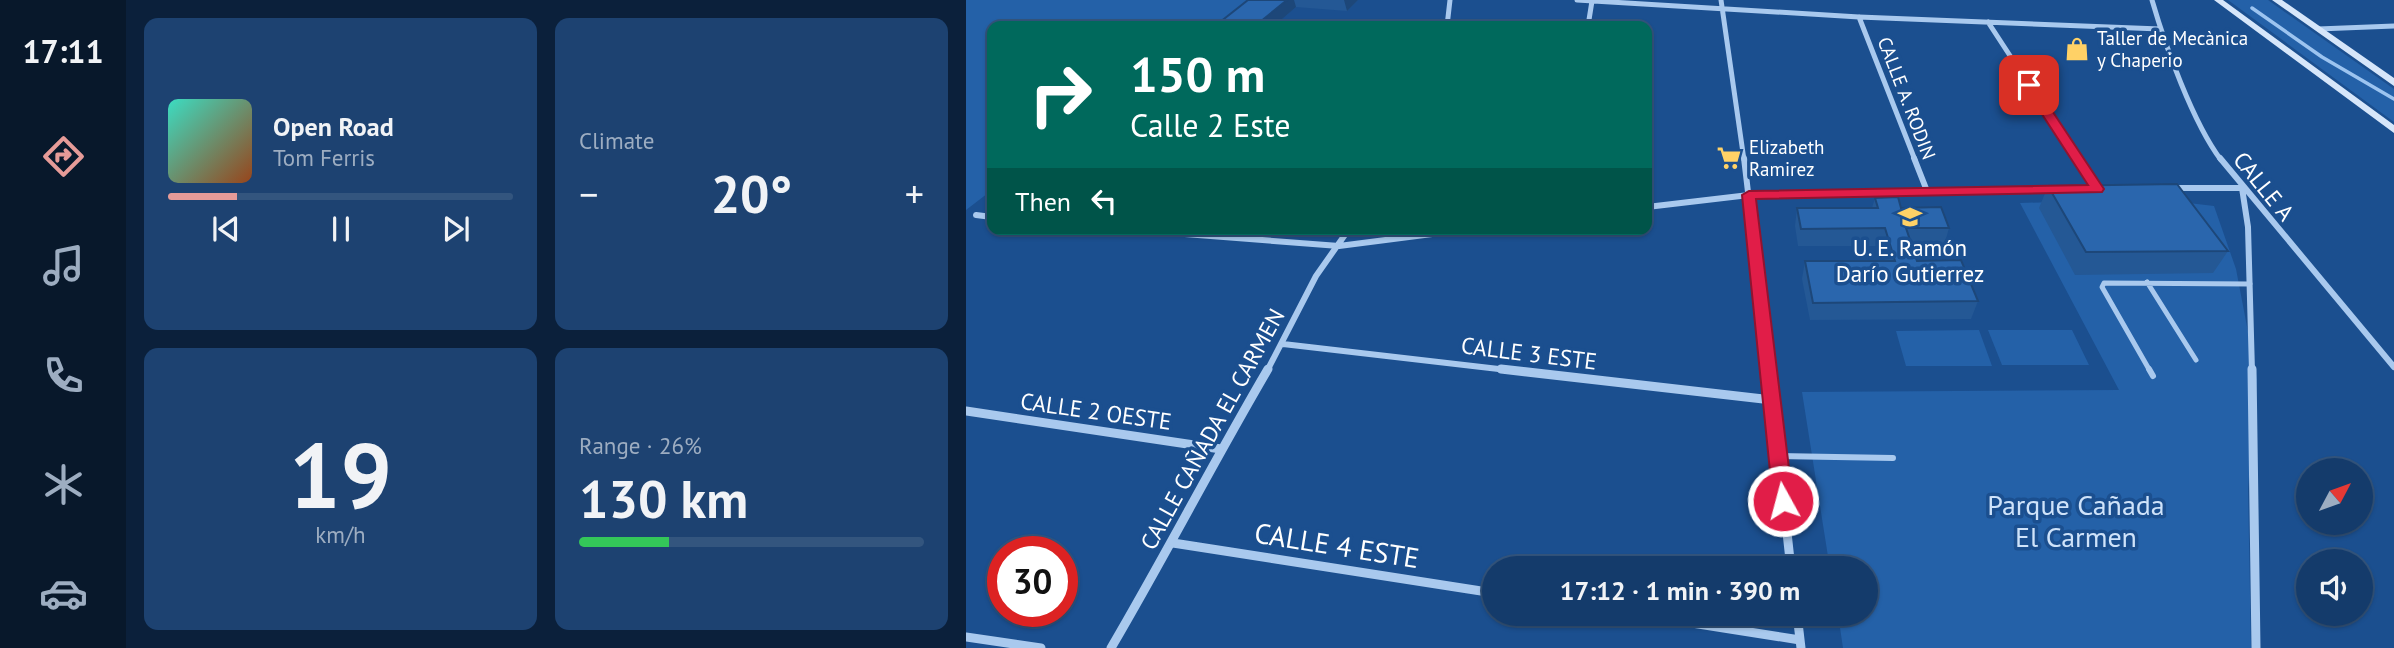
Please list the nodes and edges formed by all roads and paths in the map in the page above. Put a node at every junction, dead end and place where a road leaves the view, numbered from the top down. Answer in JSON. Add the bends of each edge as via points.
{"nodes":[{"id":1,"x":1450,"y":0,"type":"edge"},
{"id":2,"x":1577,"y":0,"type":"edge"},
{"id":3,"x":1721,"y":0,"type":"edge"},
{"id":4,"x":2152,"y":0,"type":"edge"},
{"id":5,"x":2218,"y":0,"type":"edge"},
{"id":6,"x":2276,"y":0,"type":"edge"},
{"id":7,"x":1592,"y":1,"type":"edge"},
{"id":8,"x":1721,"y":10,"type":"junction"},
{"id":9,"x":1859,"y":18,"type":"junction"},
{"id":10,"x":1448,"y":21,"type":"edge"},
{"id":11,"x":1589,"y":21,"type":"edge"},
{"id":12,"x":1988,"y":22,"type":"junction"},
{"id":13,"x":2394,"y":26,"type":"edge"},
{"id":14,"x":2160,"y":29,"type":"junction"},
{"id":15,"x":2318,"y":29,"type":"junction"},
{"id":16,"x":2394,"y":83,"type":"edge"},
{"id":17,"x":2394,"y":130,"type":"edge"},
{"id":18,"x":2164,"y":188,"type":"edge"},
{"id":19,"x":2242,"y":188,"type":"junction"},
{"id":20,"x":2084,"y":189,"type":"edge"},
{"id":21,"x":2098,"y":189,"type":"junction"},
{"id":22,"x":2111,"y":189,"type":"edge"},
{"id":23,"x":2058,"y":190,"type":"edge"},
{"id":24,"x":1927,"y":191,"type":"junction"},
{"id":25,"x":1749,"y":195,"type":"junction"},
{"id":26,"x":1652,"y":207,"type":"edge"},
{"id":27,"x":976,"y":215,"type":"dead end"},
{"id":28,"x":987,"y":216,"type":"edge"},
{"id":29,"x":1197,"y":235,"type":"edge"},
{"id":30,"x":1345,"y":235,"type":"edge"},
{"id":31,"x":1424,"y":235,"type":"edge"},
{"id":32,"x":1339,"y":246,"type":"junction"},
{"id":33,"x":2147,"y":282,"type":"junction"},
{"id":34,"x":2250,"y":284,"type":"junction"},
{"id":35,"x":1283,"y":344,"type":"junction"},
{"id":36,"x":2196,"y":360,"type":"dead end"},
{"id":37,"x":2394,"y":368,"type":"edge"},
{"id":38,"x":2153,"y":376,"type":"dead end"},
{"id":39,"x":1772,"y":400,"type":"junction"},
{"id":40,"x":966,"y":411,"type":"edge"},
{"id":41,"x":1221,"y":449,"type":"junction"},
{"id":42,"x":1777,"y":456,"type":"junction"},
{"id":43,"x":1893,"y":458,"type":"dead end"},
{"id":44,"x":1173,"y":543,"type":"junction"},
{"id":45,"x":1789,"y":556,"type":"edge"},
{"id":46,"x":1482,"y":591,"type":"edge"},
{"id":47,"x":1701,"y":626,"type":"edge"},
{"id":48,"x":1799,"y":626,"type":"edge"},
{"id":49,"x":966,"y":637,"type":"edge"},
{"id":50,"x":1801,"y":644,"type":"edge"},
{"id":51,"x":1041,"y":648,"type":"edge"},
{"id":52,"x":1111,"y":648,"type":"edge"},
{"id":53,"x":2256,"y":648,"type":"edge"}],
"edges":[{"from":1,"to":10,"type":"street"},
{"from":2,"to":7,"type":"street"},
{"from":3,"to":8,"type":"street"},
{"from":4,"to":14,"type":"street","name":"CALLE A"},
{"from":5,"to":17,"type":"main road"},
{"from":6,"to":15,"type":"main road"},
{"from":7,"to":8,"type":"street"},
{"from":7,"to":11,"type":"street"},
{"from":8,"to":9,"type":"street"},
{"from":8,"to":25,"type":"street"},
{"from":9,"to":12,"type":"street"},
{"from":9,"to":24,"type":"street","name":"CALLE A. RODIN"},
{"from":12,"to":14,"type":"street"},
{"from":12,"to":21,"type":"street"},
{"from":13,"to":15,"type":"street"},
{"from":14,"to":19,"type":"street","name":"CALLE A","via":[[2208,143]]},
{"from":15,"to":16,"type":"main road"},
{"from":18,"to":19,"type":"street"},
{"from":19,"to":34,"type":"street"},
{"from":19,"to":37,"type":"street","name":"CALLE A"},
{"from":20,"to":21,"type":"street"},
{"from":21,"to":22,"type":"street"},
{"from":23,"to":24,"type":"street"},
{"from":24,"to":25,"type":"street"},
{"from":25,"to":26,"type":"street"},
{"from":25,"to":39,"type":"street"},
{"from":27,"to":28,"type":"street"},
{"from":29,"to":32,"type":"street"},
{"from":30,"to":32,"type":"street","name":"CALLE CAÑADA EL CARMEN"},
{"from":31,"to":32,"type":"street"},
{"from":32,"to":35,"type":"street","name":"CALLE CAÑADA EL CARMEN","via":[[1316,276]]},
{"from":33,"to":34,"type":"lane"},
{"from":33,"to":36,"type":"lane"},
{"from":33,"to":38,"type":"lane","via":[[2109,281],[2102,287]]},
{"from":34,"to":53,"type":"street"},
{"from":35,"to":39,"type":"street","name":"CALLE 3 ESTE"},
{"from":35,"to":41,"type":"street","name":"CALLE CAÑADA EL CARMEN"},
{"from":39,"to":42,"type":"street"},
{"from":40,"to":41,"type":"street","name":"CALLE 2 OESTE"},
{"from":41,"to":44,"type":"street","name":"CALLE CAÑADA EL CARMEN"},
{"from":42,"to":43,"type":"lane"},
{"from":42,"to":45,"type":"street"},
{"from":44,"to":46,"type":"street","name":"CALLE 4 ESTE"},
{"from":44,"to":52,"type":"street","name":"CALLE CAÑADA EL CARMEN"},
{"from":47,"to":50,"type":"street"},
{"from":48,"to":50,"type":"street"},
{"from":49,"to":51,"type":"street"}]}
